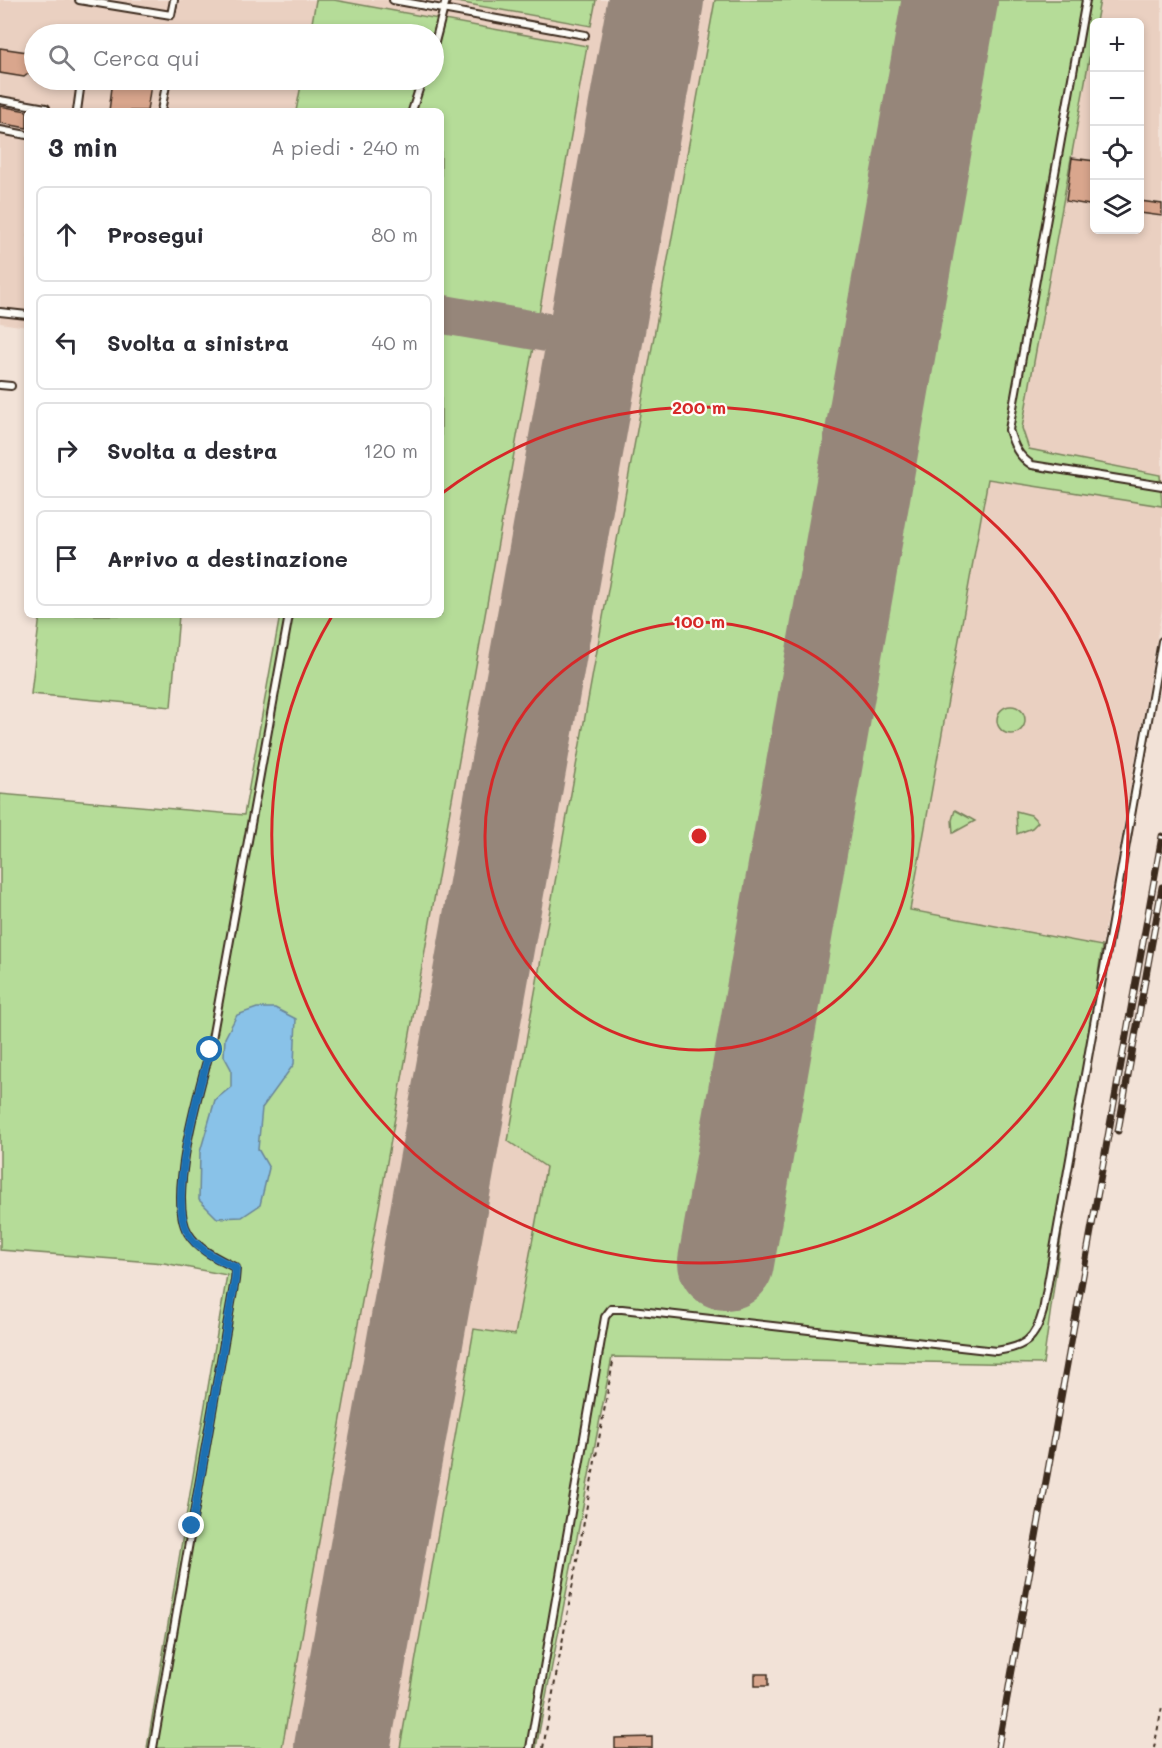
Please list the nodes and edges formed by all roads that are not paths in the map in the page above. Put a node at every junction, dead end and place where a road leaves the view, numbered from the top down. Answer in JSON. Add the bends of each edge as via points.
{"nodes":[{"id":1,"x":79,"y":0,"type":"edge"},
{"id":2,"x":174,"y":0,"type":"edge"},
{"id":3,"x":393,"y":0,"type":"edge"},
{"id":4,"x":446,"y":0,"type":"edge"},
{"id":5,"x":1086,"y":0,"type":"edge"},
{"id":6,"x":443,"y":9,"type":"junction"},
{"id":7,"x":439,"y":24,"type":"edge"},
{"id":8,"x":585,"y":35,"type":"dead end"},
{"id":9,"x":80,"y":90,"type":"edge"},
{"id":10,"x":165,"y":90,"type":"edge"},
{"id":11,"x":419,"y":90,"type":"edge"},
{"id":12,"x":0,"y":100,"type":"edge"},
{"id":13,"x":46,"y":108,"type":"dead end"},
{"id":14,"x":77,"y":108,"type":"edge"},
{"id":15,"x":162,"y":108,"type":"edge"},
{"id":16,"x":413,"y":108,"type":"edge"},
{"id":17,"x":0,"y":130,"type":"edge"},
{"id":18,"x":24,"y":134,"type":"edge"},
{"id":19,"x":0,"y":312,"type":"edge"},
{"id":20,"x":24,"y":315,"type":"edge"},
{"id":21,"x":0,"y":385,"type":"edge"},
{"id":22,"x":11,"y":387,"type":"dead end"},
{"id":23,"x":1162,"y":486,"type":"edge"},
{"id":24,"x":288,"y":618,"type":"edge"},
{"id":25,"x":1162,"y":640,"type":"edge"},
{"id":26,"x":153,"y":1748,"type":"edge"},
{"id":27,"x":530,"y":1748,"type":"edge"}],
"edges":[{"from":1,"to":2,"type":"lane","via":[[171,15]]},
{"from":3,"to":6,"type":"lane"},
{"from":4,"to":6,"type":"lane"},
{"from":5,"to":23,"type":"lane","via":[[1009,430],[1020,458],[1032,465]]},
{"from":6,"to":7,"type":"lane"},
{"from":6,"to":8,"type":"lane"},
{"from":9,"to":14,"type":"lane"},
{"from":10,"to":15,"type":"lane"},
{"from":11,"to":16,"type":"lane"},
{"from":12,"to":13,"type":"lane"},
{"from":17,"to":18,"type":"lane"},
{"from":19,"to":20,"type":"lane"},
{"from":21,"to":22,"type":"lane"},
{"from":24,"to":26,"type":"lane","via":[[210,1050],[180,1189],[181,1215],[188,1234],[203,1250],[236,1268]]},
{"from":25,"to":27,"type":"lane","via":[[1039,1327],[1015,1349],[996,1351],[610,1309],[605,1317]]}]}
